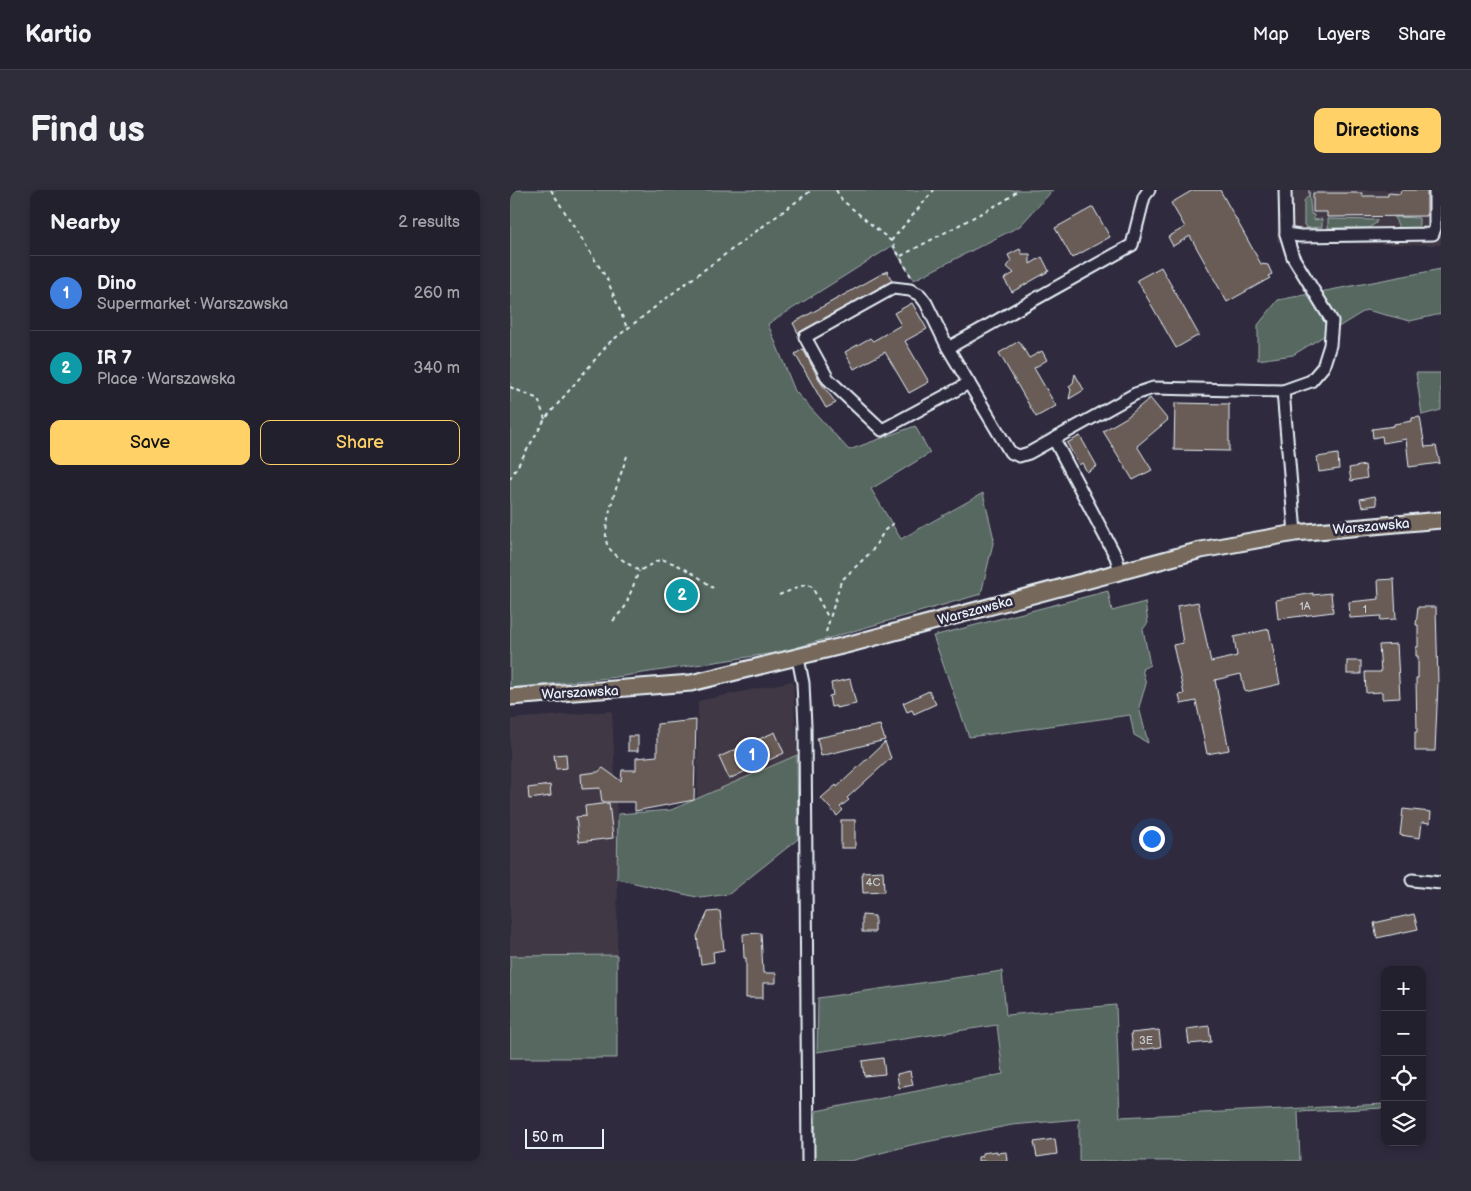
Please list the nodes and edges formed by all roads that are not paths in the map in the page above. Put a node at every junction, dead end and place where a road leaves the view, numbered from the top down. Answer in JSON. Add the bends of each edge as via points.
{"nodes":[{"id":1,"x":1148,"y":190,"type":"edge"},
{"id":2,"x":1285,"y":190,"type":"edge"},
{"id":3,"x":1436,"y":190,"type":"edge"},
{"id":4,"x":1286,"y":234,"type":"junction"},
{"id":5,"x":1426,"y":236,"type":"junction"},
{"id":6,"x":1441,"y":236,"type":"edge"},
{"id":7,"x":948,"y":348,"type":"junction"},
{"id":8,"x":969,"y":384,"type":"junction"},
{"id":9,"x":1283,"y":391,"type":"junction"},
{"id":10,"x":1054,"y":439,"type":"junction"},
{"id":11,"x":1441,"y":520,"type":"edge"},
{"id":12,"x":1295,"y":533,"type":"junction"},
{"id":13,"x":1120,"y":571,"type":"junction"},
{"id":14,"x":798,"y":658,"type":"junction"},
{"id":15,"x":510,"y":697,"type":"edge"},
{"id":16,"x":1412,"y":880,"type":"dead end"},
{"id":17,"x":1441,"y":883,"type":"edge"},
{"id":18,"x":808,"y":1161,"type":"edge"}],
"edges":[{"from":1,"to":7,"type":"street","via":[[1132,245]]},
{"from":2,"to":4,"type":"street"},
{"from":3,"to":5,"type":"street","via":[[1435,228],[1433,234]]},
{"from":4,"to":5,"type":"street"},
{"from":4,"to":9,"type":"street","via":[[1293,257],[1332,321],[1330,345],[1323,367],[1311,381]]},
{"from":5,"to":6,"type":"street"},
{"from":7,"to":8,"type":"street"},
{"from":7,"to":8,"type":"street","via":[[920,295],[892,288],[805,337],[828,379],[882,430]]},
{"from":8,"to":10,"type":"street","via":[[1010,452],[1019,456]]},
{"from":9,"to":10,"type":"street","via":[[1153,388],[1135,394]]},
{"from":9,"to":12,"type":"street"},
{"from":10,"to":13,"type":"street","via":[[1116,557]]},
{"from":11,"to":12,"type":"main road","name":"Warszawska"},
{"from":12,"to":13,"type":"main road","name":"Warszawska","via":[[1201,550]]},
{"from":13,"to":14,"type":"main road","name":"Warszawska"},
{"from":14,"to":15,"type":"main road","name":"Warszawska","via":[[691,682]]},
{"from":14,"to":18,"type":"street","via":[[805,726]]},
{"from":16,"to":17,"type":"street"}]}
